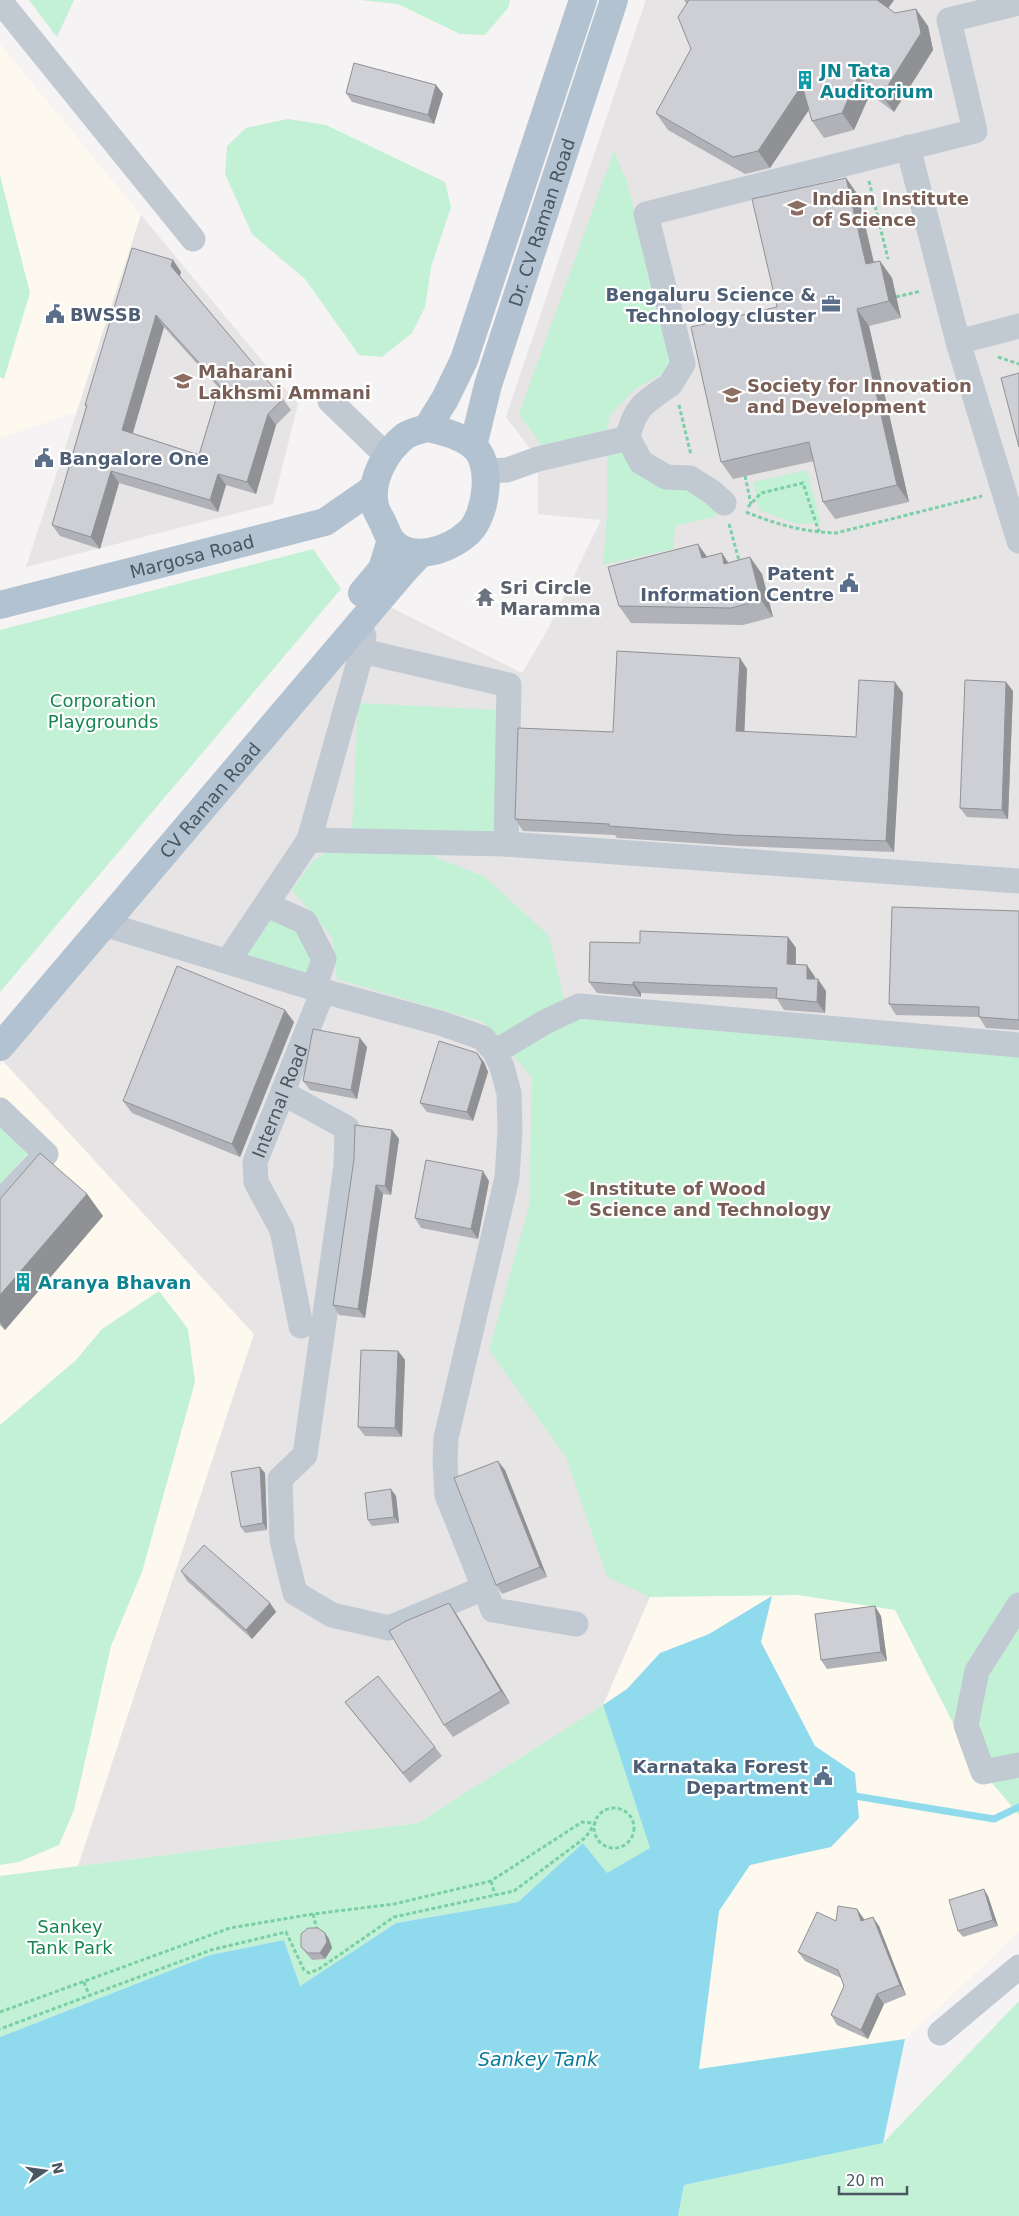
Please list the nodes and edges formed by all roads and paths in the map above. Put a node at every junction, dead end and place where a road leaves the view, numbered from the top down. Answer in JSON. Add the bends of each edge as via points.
{"nodes":[{"id":1,"x":584,"y":0,"type":"edge"},
{"id":2,"x":614,"y":0,"type":"edge"},
{"id":3,"x":0,"y":1,"type":"edge"},
{"id":4,"x":1019,"y":3,"type":"edge"},
{"id":5,"x":908,"y":148,"type":"junction"},
{"id":6,"x":864,"y":159,"type":"junction"},
{"id":7,"x":193,"y":240,"type":"dead end"},
{"id":8,"x":888,"y":259,"type":"dead end"},
{"id":9,"x":1019,"y":326,"type":"edge"},
{"id":10,"x":958,"y":342,"type":"junction"},
{"id":11,"x":330,"y":401,"type":"dead end"},
{"id":12,"x":682,"y":416,"type":"dead end"},
{"id":13,"x":427,"y":428,"type":"junction"},
{"id":14,"x":628,"y":438,"type":"junction"},
{"id":15,"x":474,"y":446,"type":"junction"},
{"id":16,"x":691,"y":454,"type":"dead end"},
{"id":17,"x":387,"y":456,"type":"junction"},
{"id":18,"x":486,"y":472,"type":"junction"},
{"id":19,"x":745,"y":476,"type":"edge"},
{"id":20,"x":374,"y":488,"type":"junction"},
{"id":21,"x":1002,"y":491,"type":"junction"},
{"id":22,"x":751,"y":504,"type":"junction"},
{"id":23,"x":734,"y":507,"type":"junction"},
{"id":24,"x":819,"y":532,"type":"junction"},
{"id":25,"x":391,"y":540,"type":"junction"},
{"id":26,"x":1019,"y":541,"type":"edge"},
{"id":27,"x":420,"y":554,"type":"junction"},
{"id":28,"x":742,"y":570,"type":"edge"},
{"id":29,"x":0,"y":605,"type":"edge"},
{"id":30,"x":370,"y":611,"type":"junction"},
{"id":31,"x":362,"y":651,"type":"junction"},
{"id":32,"x":309,"y":840,"type":"junction"},
{"id":33,"x":506,"y":844,"type":"junction"},
{"id":34,"x":1019,"y":881,"type":"edge"},
{"id":35,"x":267,"y":905,"type":"junction"},
{"id":36,"x":104,"y":924,"type":"junction"},
{"id":37,"x":228,"y":961,"type":"junction"},
{"id":38,"x":319,"y":990,"type":"junction"},
{"id":39,"x":0,"y":1022,"type":"edge"},
{"id":40,"x":1019,"y":1045,"type":"edge"},
{"id":41,"x":0,"y":1047,"type":"edge"},
{"id":42,"x":495,"y":1052,"type":"junction"},
{"id":43,"x":283,"y":1093,"type":"junction"},
{"id":44,"x":0,"y":1110,"type":"edge"},
{"id":45,"x":0,"y":1202,"type":"edge"},
{"id":46,"x":300,"y":1326,"type":"dead end"},
{"id":47,"x":484,"y":1588,"type":"junction"},
{"id":48,"x":1019,"y":1605,"type":"edge"},
{"id":49,"x":576,"y":1624,"type":"dead end"},
{"id":50,"x":1019,"y":1765,"type":"edge"},
{"id":51,"x":595,"y":1823,"type":"junction"},
{"id":52,"x":491,"y":1881,"type":"junction"},
{"id":53,"x":496,"y":1896,"type":"junction"},
{"id":54,"x":313,"y":1914,"type":"junction"},
{"id":55,"x":318,"y":1934,"type":"edge"},
{"id":56,"x":1019,"y":1968,"type":"edge"},
{"id":57,"x":84,"y":1982,"type":"junction"},
{"id":58,"x":89,"y":1995,"type":"junction"},
{"id":59,"x":0,"y":2012,"type":"edge"},
{"id":60,"x":0,"y":2029,"type":"edge"},
{"id":61,"x":940,"y":2033,"type":"dead end"}],
"edges":[{"from":1,"to":13,"type":"main road","name":"Dr. CV Raman Road","via":[[464,360]]},
{"from":2,"to":15,"type":"main road","name":"Dr. CV Raman Road","via":[[488,385]]},
{"from":3,"to":7,"type":"lane"},
{"from":4,"to":5,"type":"lane","via":[[949,20],[974,131]]},
{"from":5,"to":6,"type":"lane"},
{"from":5,"to":10,"type":"lane"},
{"from":6,"to":8,"type":"path"},
{"from":6,"to":14,"type":"lane","via":[[646,214],[683,364],[670,385],[641,405],[630,425]]},
{"from":9,"to":10,"type":"lane"},
{"from":10,"to":21,"type":"lane"},
{"from":11,"to":17,"type":"lane"},
{"from":12,"to":16,"type":"path"},
{"from":13,"to":15,"type":"main road","via":[[448,432]]},
{"from":13,"to":17,"type":"main road","via":[[407,435]]},
{"from":14,"to":18,"type":"lane","via":[[538,459],[507,470]]},
{"from":14,"to":23,"type":"lane","via":[[640,462],[666,477],[690,478]]},
{"from":15,"to":18,"type":"main road"},
{"from":17,"to":20,"type":"main road"},
{"from":18,"to":27,"type":"main road","via":[[482,511],[470,532],[446,547]]},
{"from":19,"to":22,"type":"path"},
{"from":20,"to":25,"type":"main road","via":[[375,506]]},
{"from":20,"to":29,"type":"main road","name":"Margosa Road","via":[[325,522]]},
{"from":21,"to":24,"type":"path","via":[[836,533]]},
{"from":21,"to":26,"type":"lane"},
{"from":22,"to":23,"type":"path"},
{"from":22,"to":24,"type":"path","via":[[761,493],[803,483]]},
{"from":23,"to":24,"type":"path","via":[[776,524]]},
{"from":23,"to":28,"type":"path"},
{"from":25,"to":27,"type":"main road","via":[[406,551]]},
{"from":25,"to":39,"type":"main road","name":"CV Raman Road","via":[[382,570],[98,910]]},
{"from":27,"to":30,"type":"main road","name":"CV Raman Road"},
{"from":30,"to":31,"type":"lane"},
{"from":30,"to":36,"type":"main road","name":"CV Raman Road"},
{"from":31,"to":32,"type":"lane"},
{"from":31,"to":33,"type":"lane","via":[[509,684]]},
{"from":32,"to":33,"type":"lane"},
{"from":32,"to":35,"type":"lane"},
{"from":33,"to":34,"type":"lane"},
{"from":35,"to":37,"type":"lane"},
{"from":35,"to":38,"type":"lane","name":"Internal Road","via":[[306,922],[324,958]]},
{"from":36,"to":37,"type":"lane"},
{"from":36,"to":41,"type":"main road","name":"CV Raman Road"},
{"from":37,"to":38,"type":"lane"},
{"from":38,"to":42,"type":"lane","via":[[483,1038]]},
{"from":38,"to":43,"type":"lane","name":"Internal Road"},
{"from":40,"to":42,"type":"lane","via":[[579,1006],[544,1022]]},
{"from":42,"to":47,"type":"lane","via":[[508,1093],[507,1178],[446,1438],[445,1463],[447,1495]]},
{"from":43,"to":46,"type":"lane","name":"Internal Road","via":[[255,1162],[256,1182],[282,1230]]},
{"from":43,"to":47,"type":"lane","via":[[347,1128],[346,1166],[305,1456],[280,1478],[282,1540],[295,1593],[332,1615],[389,1628]]},
{"from":44,"to":45,"type":"lane","via":[[46,1154]]},
{"from":47,"to":49,"type":"lane","via":[[493,1610]]},
{"from":48,"to":50,"type":"lane","via":[[977,1671],[966,1725],[983,1772]]},
{"from":51,"to":51,"type":"path","via":[[602,1812],[616,1808],[632,1819],[634,1833],[627,1844],[609,1848],[595,1836]]},
{"from":51,"to":52,"type":"path","via":[[582,1822]]},
{"from":51,"to":53,"type":"path","via":[[586,1837],[514,1891]]},
{"from":52,"to":53,"type":"path"},
{"from":52,"to":54,"type":"path","via":[[394,1904]]},
{"from":53,"to":58,"type":"path","via":[[394,1917],[309,1973],[304,1970],[286,1932],[210,1950]]},
{"from":54,"to":55,"type":"path"},
{"from":54,"to":57,"type":"path","via":[[230,1928]]},
{"from":56,"to":61,"type":"lane"},
{"from":57,"to":58,"type":"path"},
{"from":57,"to":59,"type":"path"},
{"from":58,"to":60,"type":"path"}]}
